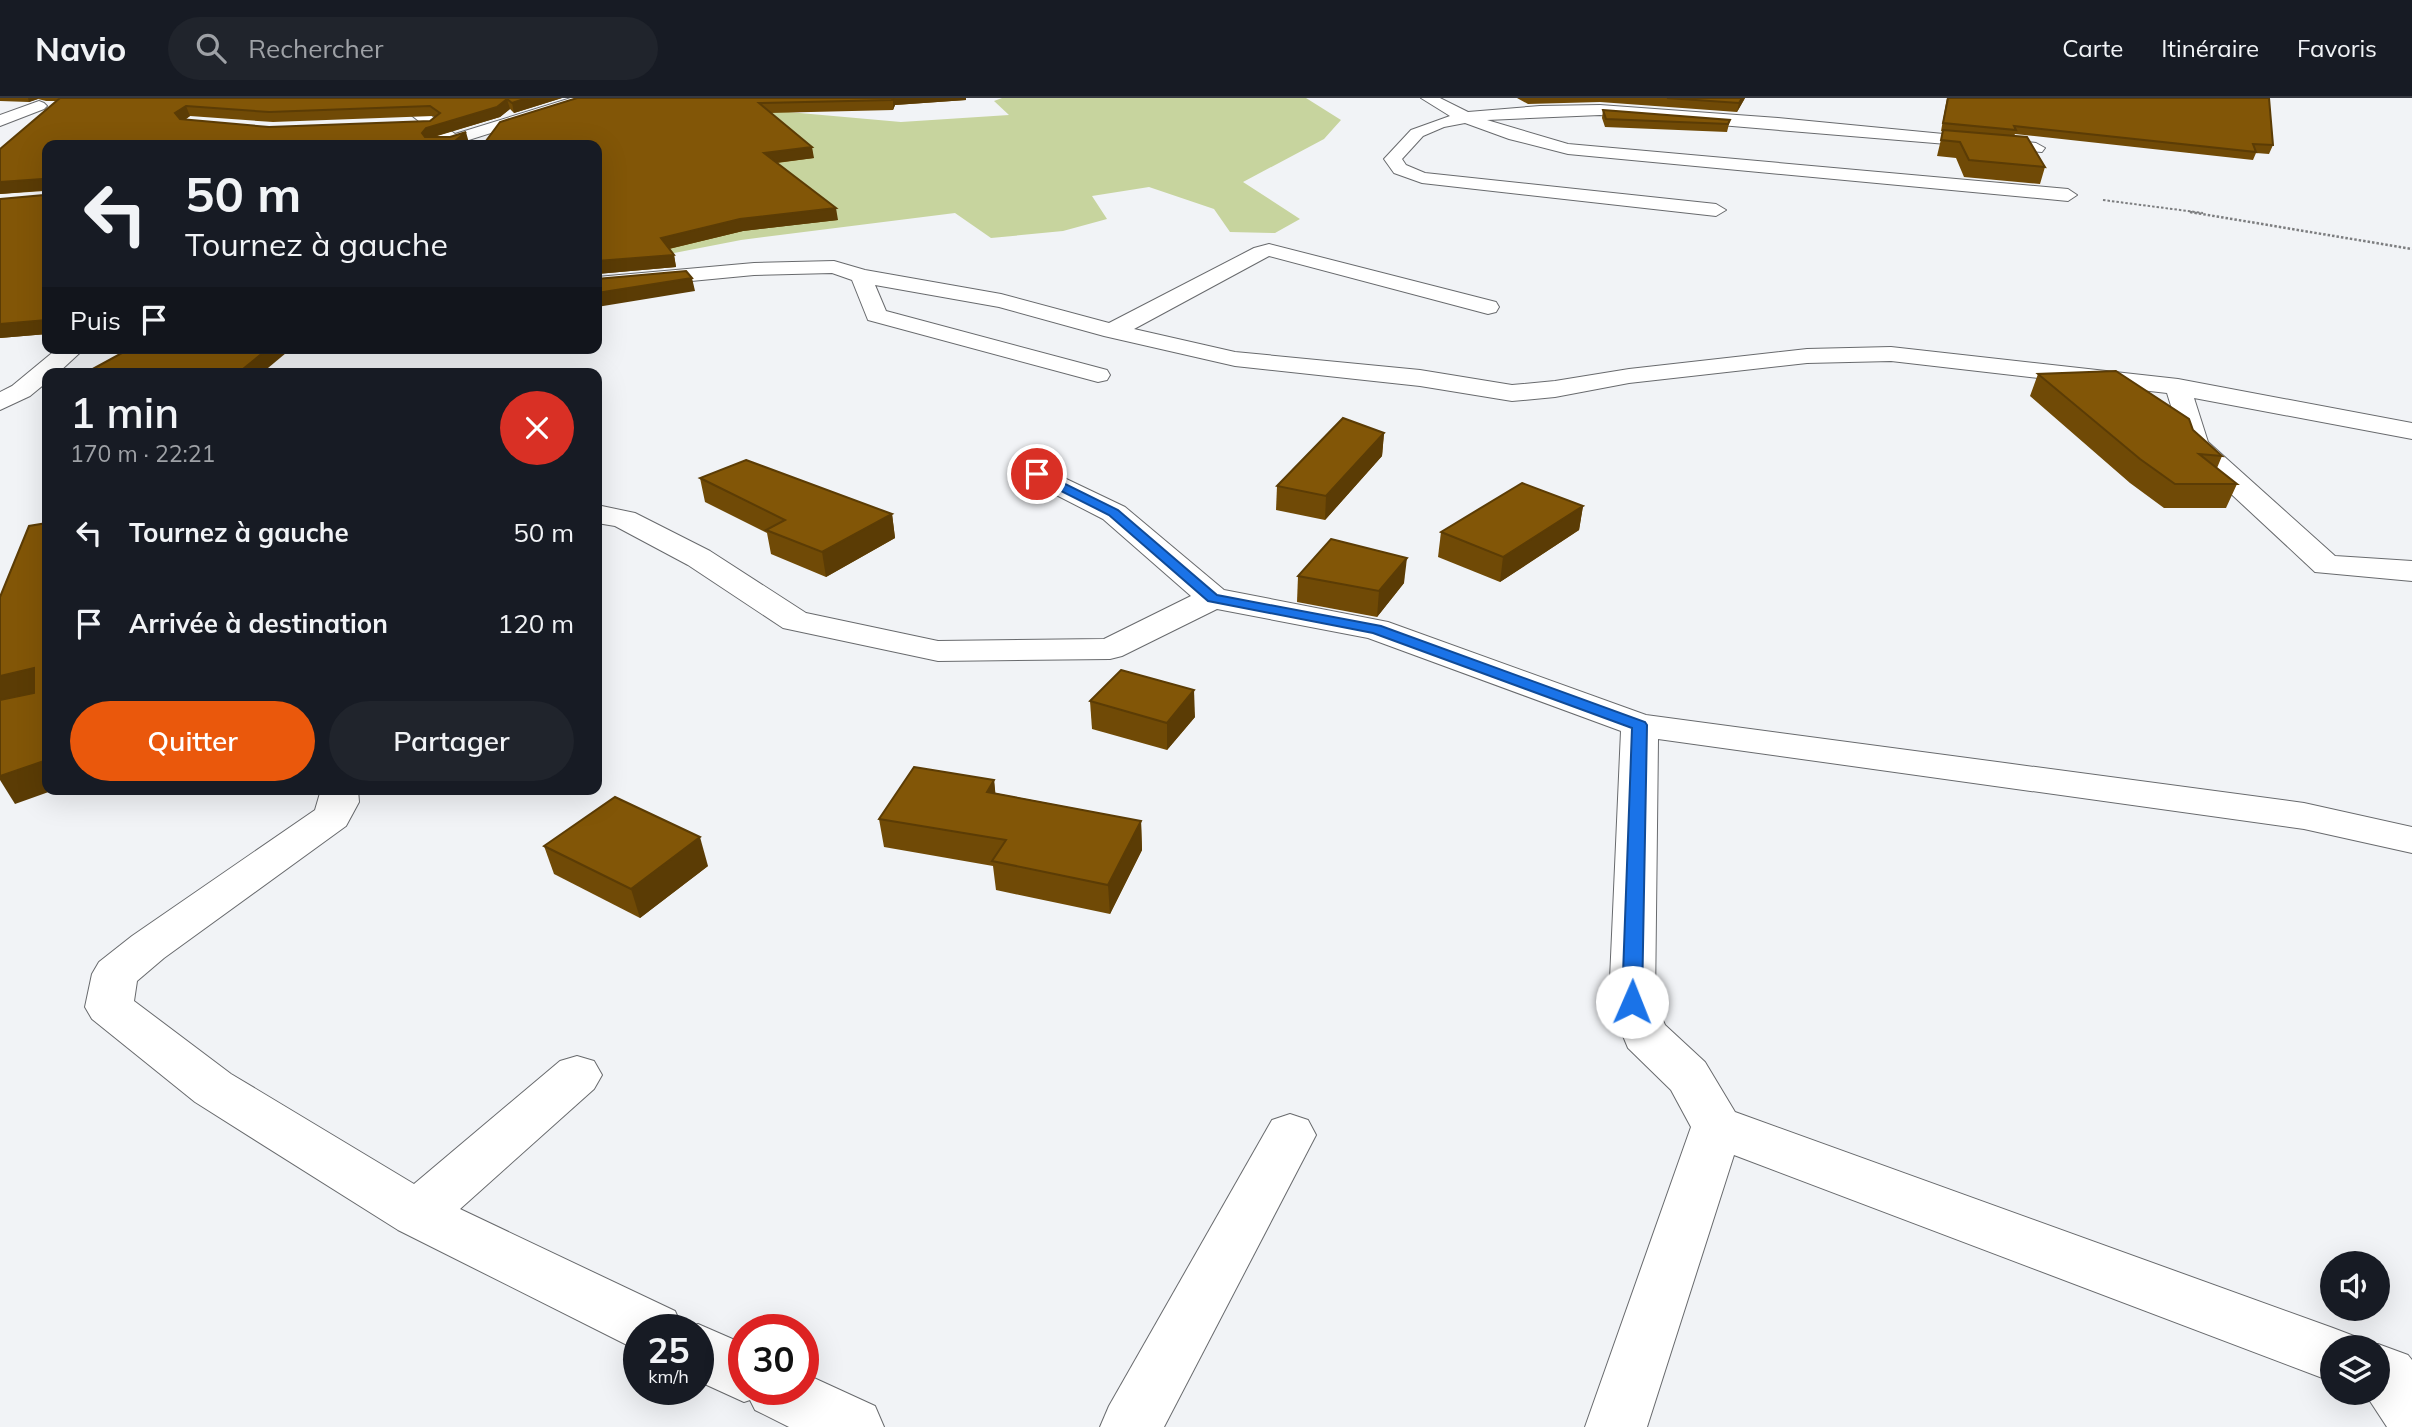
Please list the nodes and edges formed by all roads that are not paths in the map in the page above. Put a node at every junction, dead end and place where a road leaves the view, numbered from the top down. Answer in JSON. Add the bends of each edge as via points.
{"nodes":[{"id":1,"x":398,"y":98,"type":"edge"},
{"id":2,"x":587,"y":98,"type":"edge"},
{"id":3,"x":1429,"y":98,"type":"edge"},
{"id":4,"x":39,"y":106,"type":"dead end"},
{"id":5,"x":1469,"y":117,"type":"junction"},
{"id":6,"x":0,"y":121,"type":"edge"},
{"id":7,"x":433,"y":124,"type":"junction"},
{"id":8,"x":402,"y":125,"type":"edge"},
{"id":9,"x":442,"y":140,"type":"edge"},
{"id":10,"x":454,"y":140,"type":"edge"},
{"id":11,"x":2036,"y":149,"type":"edge"},
{"id":12,"x":2067,"y":195,"type":"road end"},
{"id":13,"x":1716,"y":210,"type":"dead end"},
{"id":14,"x":861,"y":276,"type":"junction"},
{"id":15,"x":602,"y":280,"type":"edge"},
{"id":16,"x":1488,"y":307,"type":"dead end"},
{"id":17,"x":1112,"y":331,"type":"junction"},
{"id":18,"x":65,"y":354,"type":"edge"},
{"id":19,"x":47,"y":368,"type":"edge"},
{"id":20,"x":42,"y":372,"type":"edge"},
{"id":21,"x":1098,"y":375,"type":"dead end"},
{"id":22,"x":2178,"y":387,"type":"junction"},
{"id":23,"x":42,"y":393,"type":"edge"},
{"id":24,"x":10,"y":396,"type":"edge"},
{"id":25,"x":2412,"y":431,"type":"edge"},
{"id":26,"x":1037,"y":474,"type":"dead end"},
{"id":27,"x":602,"y":515,"type":"edge"},
{"id":28,"x":2412,"y":571,"type":"edge"},
{"id":29,"x":1213,"y":598,"type":"junction"},
{"id":30,"x":1640,"y":725,"type":"junction"},
{"id":31,"x":340,"y":795,"type":"edge"},
{"id":32,"x":2412,"y":840,"type":"edge"},
{"id":33,"x":577,"y":1075,"type":"dead end"},
{"id":34,"x":1717,"y":1127,"type":"junction"},
{"id":35,"x":1290,"y":1135,"type":"dead end"},
{"id":36,"x":417,"y":1214,"type":"junction"},
{"id":37,"x":623,"y":1315,"type":"edge"},
{"id":38,"x":2320,"y":1350,"type":"edge"},
{"id":39,"x":2390,"y":1379,"type":"edge"},
{"id":40,"x":807,"y":1405,"type":"edge"},
{"id":41,"x":2412,"y":1411,"type":"edge"},
{"id":42,"x":853,"y":1427,"type":"edge"},
{"id":43,"x":1131,"y":1427,"type":"edge"},
{"id":44,"x":1616,"y":1427,"type":"edge"}],
"edges":[{"from":1,"to":7,"type":"street"},
{"from":2,"to":10,"type":"street"},
{"from":3,"to":5,"type":"street"},
{"from":4,"to":6,"type":"street"},
{"from":5,"to":11,"type":"street","via":[[1600,110]]},
{"from":5,"to":12,"type":"street","via":[[1568,149]]},
{"from":5,"to":13,"type":"street","via":[[1417,133],[1393,159],[1394,164],[1422,178]]},
{"from":7,"to":8,"type":"street"},
{"from":7,"to":9,"type":"street"},
{"from":14,"to":15,"type":"street","via":[[834,267]]},
{"from":14,"to":17,"type":"street","via":[[1001,301]]},
{"from":14,"to":21,"type":"street","via":[[876,315]]},
{"from":16,"to":17,"type":"street","via":[[1269,250]]},
{"from":17,"to":22,"type":"street","via":[[1235,359],[1512,393],[1807,356],[1891,354]]},
{"from":18,"to":19,"type":"street"},
{"from":20,"to":24,"type":"street"},
{"from":22,"to":25,"type":"street"},
{"from":22,"to":28,"type":"street","via":[[2195,445],[2326,565]]},
{"from":23,"to":24,"type":"street"},
{"from":26,"to":29,"type":"street","via":[[1114,513]]},
{"from":27,"to":29,"type":"street","via":[[624,519],[699,558],[795,621],[938,651],[1110,649]]},
{"from":29,"to":30,"type":"street","via":[[1376,629]]},
{"from":30,"to":32,"type":"street","via":[[2304,816]]},
{"from":30,"to":34,"type":"street","via":[[1632,1002],[1645,1034],[1688,1076]]},
{"from":31,"to":36,"type":"street","via":[[332,817],[115,974],[109,1007],[213,1088]]},
{"from":33,"to":36,"type":"street"},
{"from":34,"to":38,"type":"street"},
{"from":34,"to":44,"type":"street"},
{"from":35,"to":43,"type":"street"},
{"from":36,"to":37,"type":"street"},
{"from":39,"to":41,"type":"street"},
{"from":40,"to":42,"type":"street"}]}
